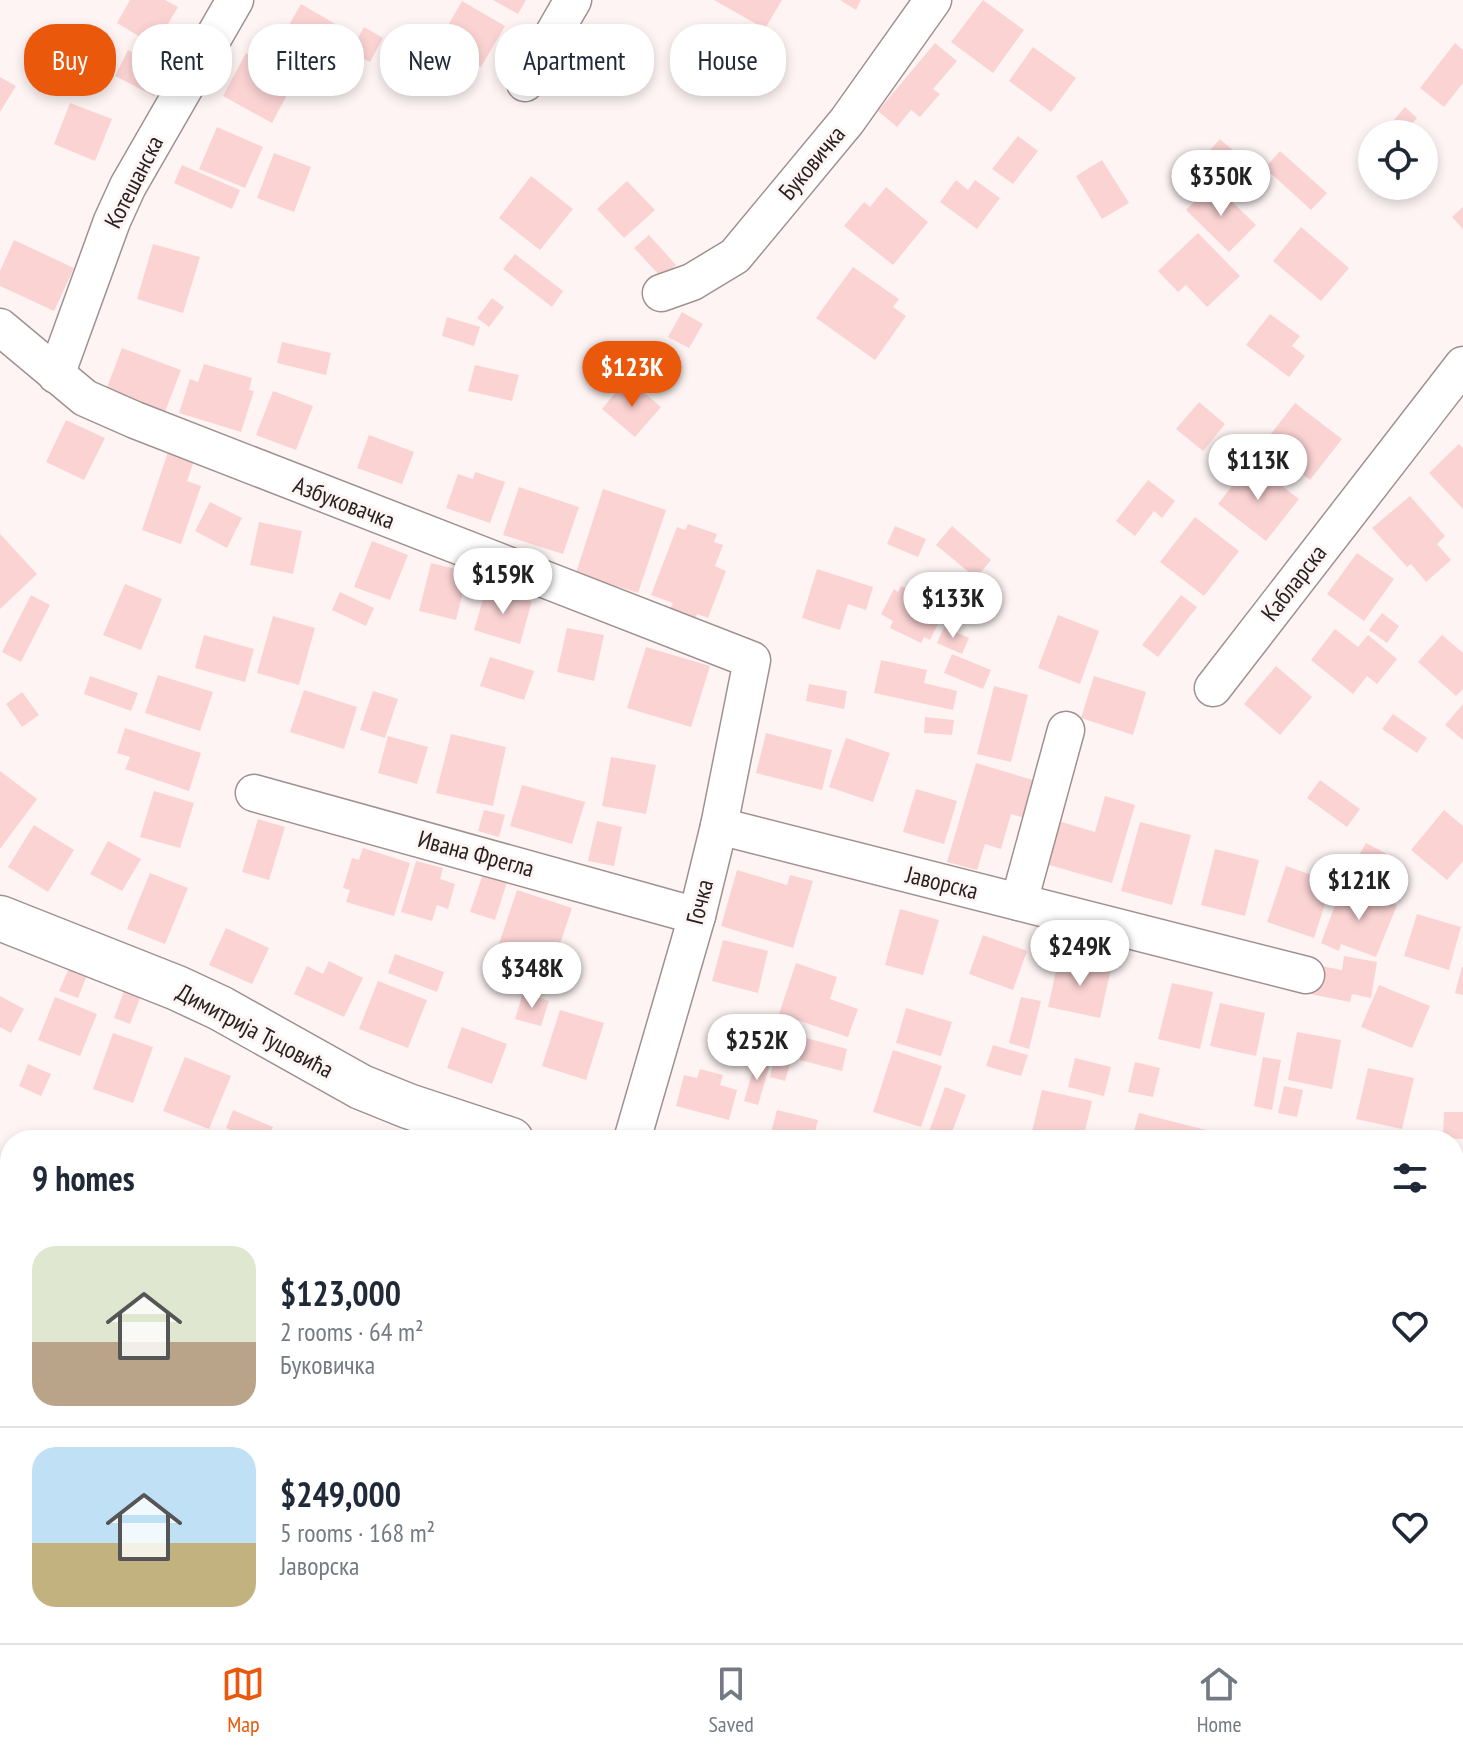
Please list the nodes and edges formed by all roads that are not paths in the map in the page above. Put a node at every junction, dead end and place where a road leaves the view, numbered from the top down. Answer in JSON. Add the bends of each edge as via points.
{"nodes":[{"id":1,"x":235,"y":0,"type":"edge"},
{"id":2,"x":573,"y":0,"type":"edge"},
{"id":3,"x":933,"y":0,"type":"edge"},
{"id":4,"x":559,"y":24,"type":"edge"},
{"id":5,"x":661,"y":293,"type":"dead end"},
{"id":6,"x":0,"y":327,"type":"edge"},
{"id":7,"x":1463,"y":365,"type":"edge"},
{"id":8,"x":56,"y":375,"type":"junction"},
{"id":9,"x":752,"y":660,"type":"joint"},
{"id":10,"x":1213,"y":688,"type":"dead end"},
{"id":11,"x":1066,"y":730,"type":"dead end"},
{"id":12,"x":254,"y":793,"type":"dead end"},
{"id":13,"x":719,"y":826,"type":"junction"},
{"id":14,"x":1019,"y":902,"type":"junction"},
{"id":15,"x":697,"y":916,"type":"junction"},
{"id":16,"x":0,"y":918,"type":"edge"},
{"id":17,"x":1306,"y":975,"type":"dead end"},
{"id":18,"x":481,"y":1130,"type":"edge"},
{"id":19,"x":635,"y":1130,"type":"edge"}],
"edges":[{"from":1,"to":8,"type":"street","name":"Котешанска","via":[[128,186]]},
{"from":2,"to":4,"type":"street"},
{"from":3,"to":5,"type":"street","name":"Буковичка","via":[[847,121],[735,256],[692,282]]},
{"from":6,"to":8,"type":"street","name":"Азбуковачка"},
{"from":7,"to":10,"type":"street","name":"Кабларска"},
{"from":8,"to":9,"type":"street","name":"Азбуковачка","via":[[85,398],[135,420]]},
{"from":9,"to":13,"type":"street","name":"Гочка"},
{"from":11,"to":14,"type":"street"},
{"from":12,"to":15,"type":"street","name":"Ивана Фрегла"},
{"from":13,"to":14,"type":"street","name":"Јаворска"},
{"from":13,"to":15,"type":"street","name":"Гочка"},
{"from":14,"to":17,"type":"street","name":"Јаворска"},
{"from":15,"to":19,"type":"street","name":"Гочка"},
{"from":16,"to":18,"type":"street","name":"Димитрија Туцовића","via":[[220,1008],[361,1087]]}]}
